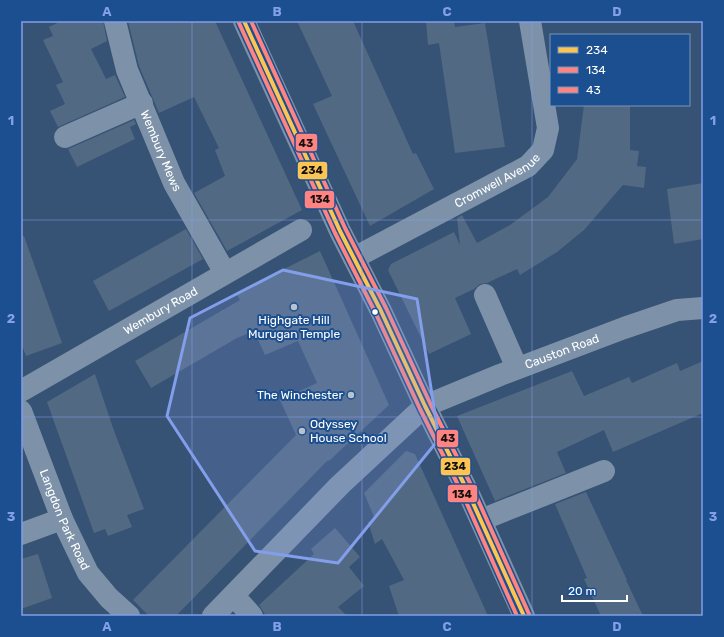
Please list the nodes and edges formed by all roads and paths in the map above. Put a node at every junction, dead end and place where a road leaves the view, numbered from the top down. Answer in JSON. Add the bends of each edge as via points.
{"nodes":[{"id":1,"x":115,"y":21,"type":"edge"},
{"id":2,"x":244,"y":21,"type":"edge"},
{"id":3,"x":530,"y":21,"type":"edge"},
{"id":4,"x":142,"y":103,"type":"junction"},
{"id":5,"x":65,"y":137,"type":"dead end"},
{"id":6,"x":301,"y":230,"type":"dead end"},
{"id":7,"x":354,"y":258,"type":"junction"},
{"id":8,"x":225,"y":273,"type":"junction"},
{"id":9,"x":485,"y":295,"type":"dead end"},
{"id":10,"x":703,"y":308,"type":"edge"},
{"id":11,"x":517,"y":368,"type":"junction"},
{"id":12,"x":21,"y":392,"type":"edge"},
{"id":13,"x":425,"y":406,"type":"junction"},
{"id":14,"x":21,"y":411,"type":"edge"},
{"id":15,"x":604,"y":471,"type":"dead end"},
{"id":16,"x":62,"y":519,"type":"junction"},
{"id":17,"x":481,"y":520,"type":"junction"},
{"id":18,"x":21,"y":534,"type":"edge"},
{"id":19,"x":234,"y":596,"type":"junction"},
{"id":20,"x":129,"y":616,"type":"edge"},
{"id":21,"x":213,"y":616,"type":"edge"},
{"id":22,"x":252,"y":616,"type":"edge"},
{"id":23,"x":524,"y":616,"type":"edge"}],
"edges":[{"from":1,"to":4,"type":"street","name":"Wembury Mews","via":[[127,70]]},
{"from":2,"to":7,"type":"highway"},
{"from":3,"to":7,"type":"street","name":"Cromwell Avenue","via":[[548,128],[543,150],[528,166]]},
{"from":4,"to":5,"type":"street"},
{"from":4,"to":8,"type":"street","name":"Wembury Mews","via":[[174,183]]},
{"from":6,"to":8,"type":"street","name":"Wembury Road"},
{"from":7,"to":13,"type":"highway"},
{"from":8,"to":12,"type":"street","name":"Wembury Road"},
{"from":9,"to":11,"type":"street"},
{"from":10,"to":11,"type":"street","name":"Causton Road","via":[[677,310]]},
{"from":11,"to":13,"type":"street","name":"Causton Road"},
{"from":13,"to":17,"type":"highway"},
{"from":13,"to":19,"type":"street","via":[[340,485]]},
{"from":14,"to":16,"type":"street","name":"Langdon Park Road"},
{"from":15,"to":17,"type":"street"},
{"from":16,"to":18,"type":"street"},
{"from":16,"to":20,"type":"street","name":"Langdon Park Road","via":[[88,574]]},
{"from":17,"to":23,"type":"highway"},
{"from":19,"to":21,"type":"street"},
{"from":19,"to":22,"type":"street"}]}
